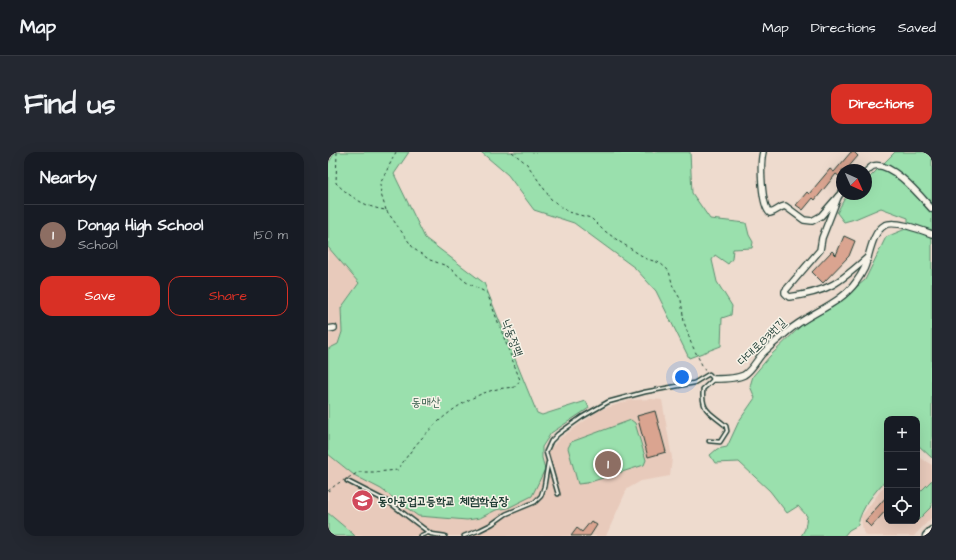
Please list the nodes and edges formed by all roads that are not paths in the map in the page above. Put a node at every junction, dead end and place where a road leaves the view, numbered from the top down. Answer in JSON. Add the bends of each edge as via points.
{"nodes":[{"id":1,"x":763,"y":152,"type":"edge"},
{"id":2,"x":872,"y":168,"type":"edge"},
{"id":3,"x":836,"y":199,"type":"edge"},
{"id":4,"x":838,"y":200,"type":"edge"},
{"id":5,"x":932,"y":209,"type":"edge"},
{"id":6,"x":932,"y":234,"type":"edge"},
{"id":7,"x":868,"y":257,"type":"junction"},
{"id":8,"x":714,"y":379,"type":"junction"},
{"id":9,"x":709,"y":441,"type":"dead end"},
{"id":10,"x":549,"y":462,"type":"junction"},
{"id":11,"x":347,"y":481,"type":"dead end"},
{"id":12,"x":558,"y":494,"type":"dead end"},
{"id":13,"x":932,"y":531,"type":"edge"},
{"id":14,"x":432,"y":534,"type":"junction"},
{"id":15,"x":420,"y":536,"type":"edge"},
{"id":16,"x":445,"y":536,"type":"edge"},
{"id":17,"x":464,"y":536,"type":"edge"},
{"id":18,"x":927,"y":536,"type":"edge"}],
"edges":[{"from":1,"to":3,"type":"street","via":[[761,173],[765,204],[770,213],[785,206],[804,220],[812,221],[821,216]]},
{"from":2,"to":5,"type":"street","via":[[878,166],[893,171],[909,183]]},
{"from":4,"to":7,"type":"street","via":[[822,238],[820,250],[785,294],[789,297],[803,295],[832,286],[846,278]]},
{"from":6,"to":7,"type":"street","name":"다대로83번길","via":[[893,223],[884,226],[877,233]]},
{"from":7,"to":8,"type":"street","name":"다대로83번길","via":[[864,269],[847,291],[788,331],[761,355],[744,375]]},
{"from":8,"to":9,"type":"lane","via":[[703,389],[702,401],[706,409],[726,426],[727,431],[720,442]]},
{"from":8,"to":10,"type":"lane","via":[[709,374],[694,384],[676,385],[608,402],[554,437],[546,452]]},
{"from":10,"to":12,"type":"lane"},
{"from":10,"to":17,"type":"lane","via":[[541,496],[535,502],[508,512],[480,530]]},
{"from":11,"to":14,"type":"lane","via":[[390,503]]},
{"from":13,"to":18,"type":"main road"},
{"from":14,"to":15,"type":"lane","via":[[427,532]]},
{"from":14,"to":16,"type":"lane"}]}
